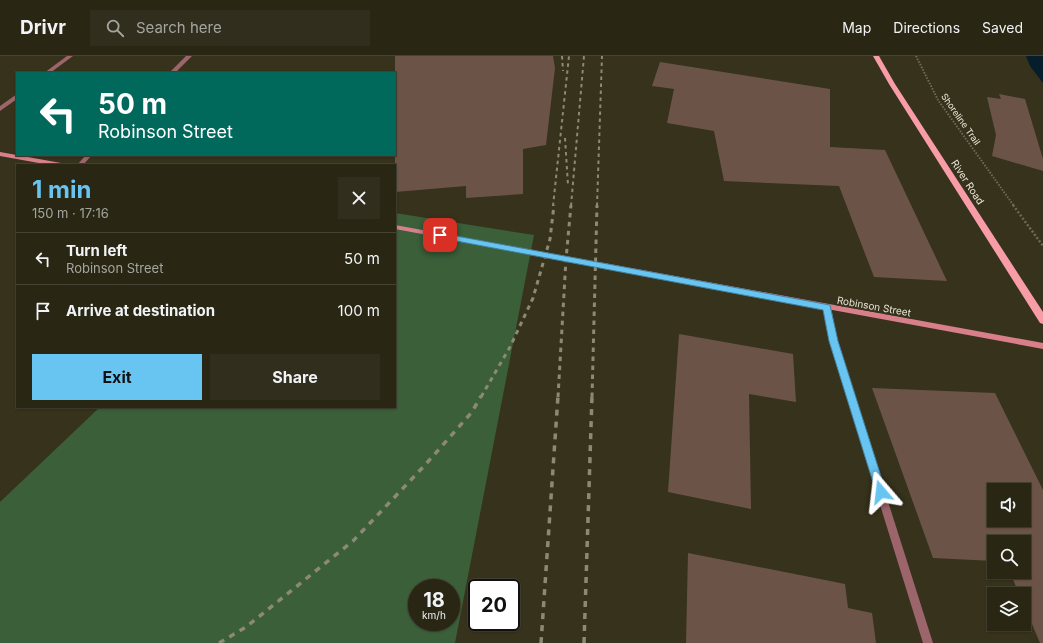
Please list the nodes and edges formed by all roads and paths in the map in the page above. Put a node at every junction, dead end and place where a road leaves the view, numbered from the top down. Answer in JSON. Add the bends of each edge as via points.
{"nodes":[{"id":1,"x":70,"y":56,"type":"edge"},
{"id":2,"x":189,"y":56,"type":"edge"},
{"id":3,"x":876,"y":56,"type":"edge"},
{"id":4,"x":916,"y":56,"type":"edge"},
{"id":5,"x":48,"y":72,"type":"edge"},
{"id":6,"x":173,"y":72,"type":"edge"},
{"id":7,"x":16,"y":97,"type":"edge"},
{"id":8,"x":0,"y":109,"type":"edge"},
{"id":9,"x":0,"y":154,"type":"edge"},
{"id":10,"x":89,"y":156,"type":"edge"},
{"id":11,"x":55,"y":164,"type":"edge"},
{"id":12,"x":81,"y":164,"type":"edge"},
{"id":13,"x":396,"y":227,"type":"edge"},
{"id":14,"x":1043,"y":246,"type":"edge"},
{"id":15,"x":827,"y":307,"type":"junction"},
{"id":16,"x":1043,"y":320,"type":"edge"},
{"id":17,"x":1043,"y":346,"type":"edge"},
{"id":18,"x":928,"y":643,"type":"edge"}],
"edges":[{"from":1,"to":5,"type":"street"},
{"from":2,"to":6,"type":"street"},
{"from":3,"to":16,"type":"main road","name":"River Road"},
{"from":4,"to":14,"type":"path","name":"Shoreline Trail","via":[[938,100]]},
{"from":7,"to":8,"type":"street"},
{"from":9,"to":11,"type":"street"},
{"from":10,"to":12,"type":"street"},
{"from":13,"to":15,"type":"street","name":"Robinson Street"},
{"from":15,"to":17,"type":"street","name":"Robinson Street"},
{"from":15,"to":18,"type":"street","via":[[834,341]]}]}
